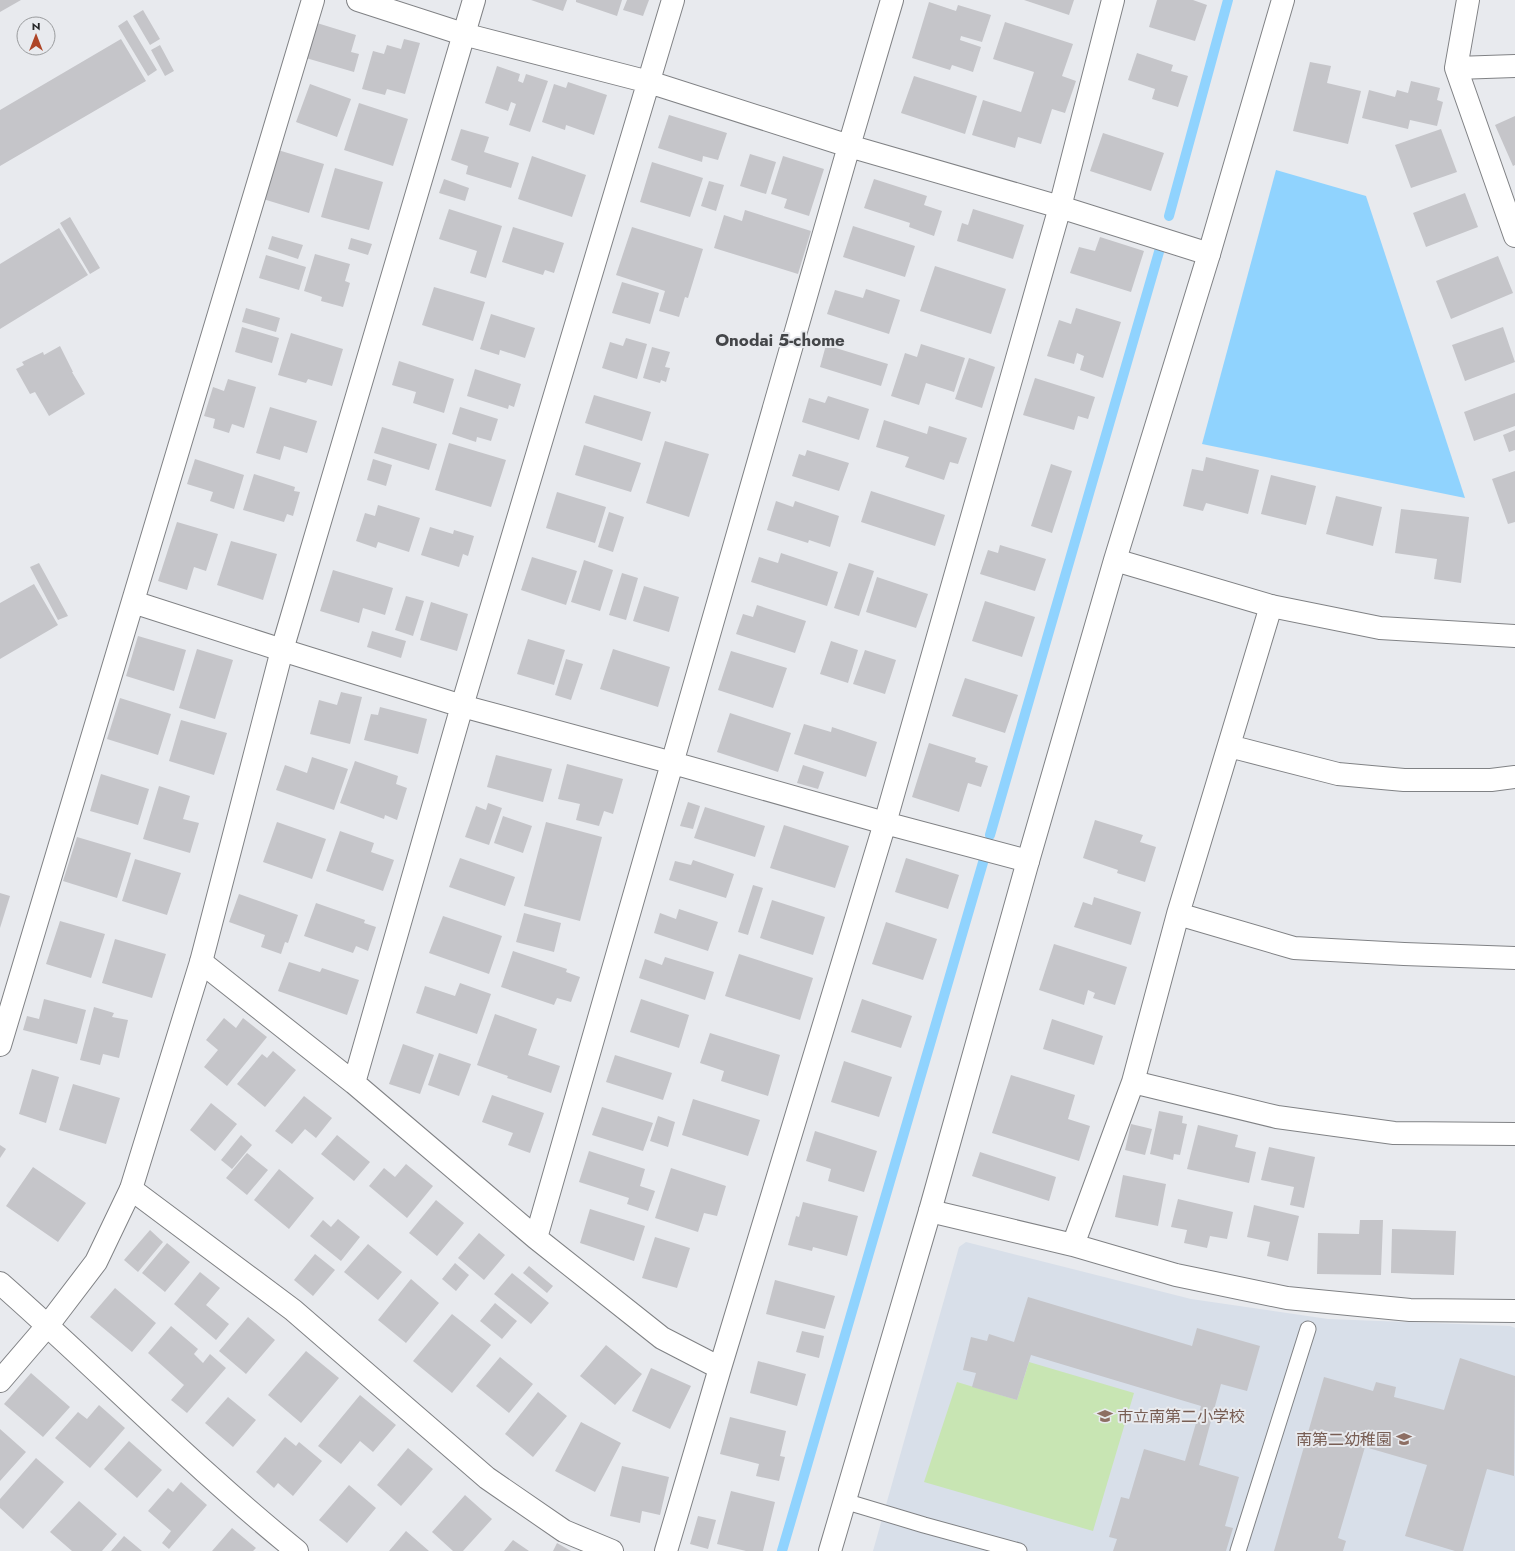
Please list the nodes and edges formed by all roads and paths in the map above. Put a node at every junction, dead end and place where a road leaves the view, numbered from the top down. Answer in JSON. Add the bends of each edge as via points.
{"nodes":[{"id":1,"x":313,"y":0,"type":"edge"},
{"id":2,"x":358,"y":0,"type":"edge"},
{"id":3,"x":474,"y":0,"type":"edge"},
{"id":4,"x":673,"y":0,"type":"edge"},
{"id":5,"x":892,"y":0,"type":"edge"},
{"id":6,"x":1113,"y":0,"type":"edge"},
{"id":7,"x":1283,"y":0,"type":"edge"},
{"id":8,"x":1468,"y":0,"type":"edge"},
{"id":9,"x":463,"y":34,"type":"junction"},
{"id":10,"x":1515,"y":66,"type":"edge"},
{"id":11,"x":1456,"y":68,"type":"junction"},
{"id":12,"x":649,"y":82,"type":"junction"},
{"id":13,"x":849,"y":146,"type":"junction"},
{"id":14,"x":1060,"y":207,"type":"junction"},
{"id":15,"x":1515,"y":236,"type":"edge"},
{"id":16,"x":1209,"y":254,"type":"junction"},
{"id":17,"x":1115,"y":560,"type":"junction"},
{"id":18,"x":133,"y":602,"type":"junction"},
{"id":19,"x":1271,"y":606,"type":"junction"},
{"id":20,"x":1515,"y":636,"type":"edge"},
{"id":21,"x":282,"y":650,"type":"junction"},
{"id":22,"x":462,"y":706,"type":"junction"},
{"id":23,"x":1229,"y":746,"type":"junction"},
{"id":24,"x":673,"y":763,"type":"junction"},
{"id":25,"x":1515,"y":777,"type":"edge"},
{"id":26,"x":885,"y":823,"type":"junction"},
{"id":27,"x":1028,"y":861,"type":"junction"},
{"id":28,"x":1178,"y":914,"type":"junction"},
{"id":29,"x":1515,"y":958,"type":"edge"},
{"id":30,"x":201,"y":962,"type":"junction"},
{"id":31,"x":0,"y":1045,"type":"edge"},
{"id":32,"x":1133,"y":1082,"type":"junction"},
{"id":33,"x":354,"y":1083,"type":"junction"},
{"id":34,"x":1515,"y":1134,"type":"edge"},
{"id":35,"x":131,"y":1189,"type":"junction"},
{"id":36,"x":930,"y":1211,"type":"junction"},
{"id":37,"x":536,"y":1238,"type":"junction"},
{"id":38,"x":1073,"y":1245,"type":"junction"},
{"id":39,"x":0,"y":1283,"type":"edge"},
{"id":40,"x":1515,"y":1311,"type":"edge"},
{"id":41,"x":48,"y":1325,"type":"junction"},
{"id":42,"x":1308,"y":1329,"type":"dead end"},
{"id":43,"x":720,"y":1368,"type":"junction"},
{"id":44,"x":0,"y":1381,"type":"edge"},
{"id":45,"x":844,"y":1501,"type":"junction"},
{"id":46,"x":297,"y":1551,"type":"edge"},
{"id":47,"x":612,"y":1551,"type":"edge"},
{"id":48,"x":666,"y":1551,"type":"edge"},
{"id":49,"x":830,"y":1551,"type":"edge"},
{"id":50,"x":1019,"y":1551,"type":"edge"},
{"id":51,"x":1238,"y":1551,"type":"edge"}],
"edges":[{"from":1,"to":18,"type":"street"},
{"from":2,"to":9,"type":"street"},
{"from":3,"to":9,"type":"street"},
{"from":4,"to":12,"type":"street"},
{"from":5,"to":13,"type":"street"},
{"from":6,"to":14,"type":"street"},
{"from":7,"to":16,"type":"street"},
{"from":8,"to":11,"type":"street"},
{"from":9,"to":12,"type":"street"},
{"from":9,"to":21,"type":"street"},
{"from":10,"to":11,"type":"street"},
{"from":11,"to":15,"type":"street"},
{"from":12,"to":13,"type":"street"},
{"from":12,"to":22,"type":"street"},
{"from":13,"to":14,"type":"street"},
{"from":13,"to":24,"type":"street"},
{"from":14,"to":16,"type":"street"},
{"from":14,"to":26,"type":"street"},
{"from":16,"to":17,"type":"street"},
{"from":17,"to":19,"type":"street"},
{"from":17,"to":27,"type":"street"},
{"from":18,"to":21,"type":"street"},
{"from":18,"to":31,"type":"street"},
{"from":19,"to":20,"type":"street","via":[[1380,628]]},
{"from":19,"to":23,"type":"street"},
{"from":21,"to":22,"type":"street"},
{"from":21,"to":30,"type":"street"},
{"from":22,"to":24,"type":"street"},
{"from":22,"to":33,"type":"street"},
{"from":23,"to":25,"type":"street","via":[[1338,774],[1404,780],[1491,780]]},
{"from":23,"to":28,"type":"street"},
{"from":24,"to":26,"type":"street"},
{"from":24,"to":37,"type":"street"},
{"from":26,"to":27,"type":"street"},
{"from":26,"to":43,"type":"street"},
{"from":27,"to":36,"type":"street"},
{"from":28,"to":29,"type":"street","via":[[1294,948]]},
{"from":28,"to":32,"type":"street"},
{"from":30,"to":33,"type":"street"},
{"from":30,"to":35,"type":"street"},
{"from":32,"to":34,"type":"street","via":[[1277,1117],[1386,1132]]},
{"from":32,"to":38,"type":"street"},
{"from":33,"to":37,"type":"street"},
{"from":35,"to":41,"type":"street","via":[[96,1262]]},
{"from":35,"to":47,"type":"street","via":[[293,1310],[487,1478],[564,1531]]},
{"from":36,"to":38,"type":"street"},
{"from":36,"to":45,"type":"street"},
{"from":37,"to":43,"type":"street","via":[[662,1338]]},
{"from":38,"to":40,"type":"street","via":[[1176,1275],[1287,1298],[1410,1310]]},
{"from":39,"to":41,"type":"street"},
{"from":41,"to":44,"type":"street"},
{"from":41,"to":46,"type":"street","via":[[248,1512]]},
{"from":42,"to":51,"type":"lane"},
{"from":43,"to":48,"type":"street"},
{"from":45,"to":49,"type":"street"},
{"from":45,"to":50,"type":"lane"}]}
